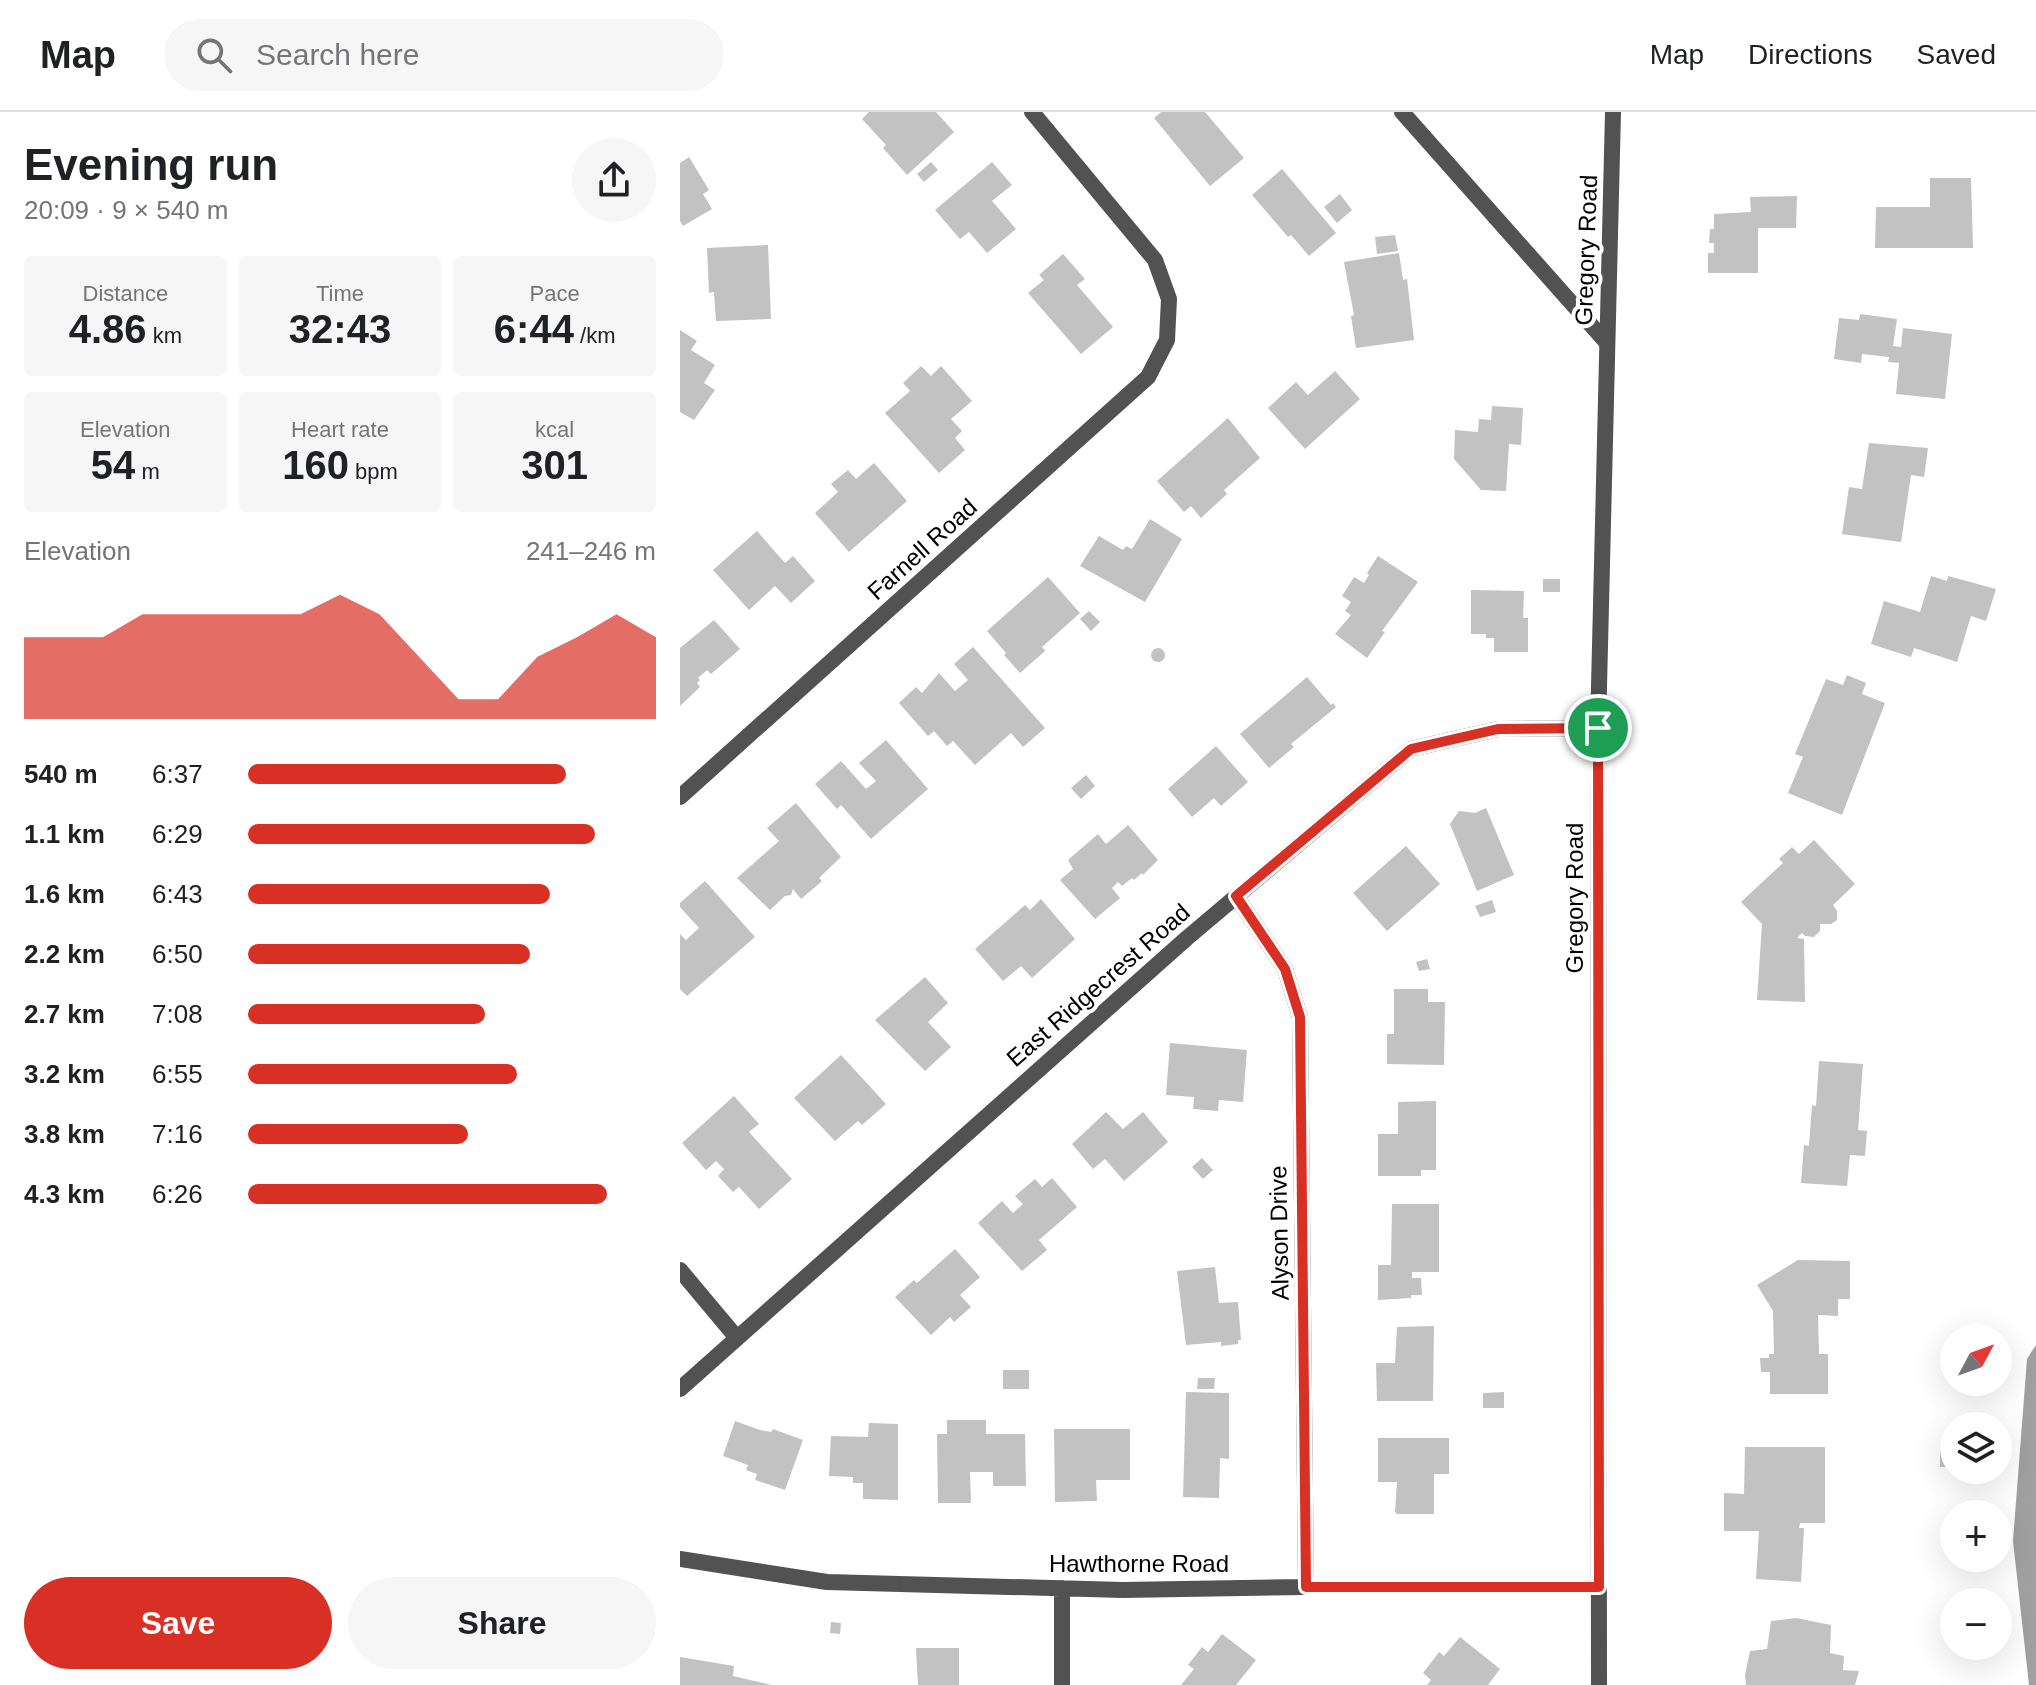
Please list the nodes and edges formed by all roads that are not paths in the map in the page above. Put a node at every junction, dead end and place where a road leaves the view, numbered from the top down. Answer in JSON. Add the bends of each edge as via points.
{"nodes":[{"id":1,"x":1032,"y":112,"type":"edge"},
{"id":2,"x":1402,"y":112,"type":"edge"},
{"id":3,"x":1613,"y":112,"type":"edge"},
{"id":4,"x":1607,"y":343,"type":"junction"},
{"id":5,"x":1598,"y":728,"type":"junction"},
{"id":6,"x":680,"y":797,"type":"edge"},
{"id":7,"x":1236,"y":896,"type":"junction"},
{"id":8,"x":680,"y":1270,"type":"edge"},
{"id":9,"x":737,"y":1338,"type":"junction"},
{"id":10,"x":680,"y":1389,"type":"edge"},
{"id":11,"x":680,"y":1559,"type":"edge"},
{"id":12,"x":1306,"y":1587,"type":"junction"},
{"id":13,"x":1599,"y":1587,"type":"junction"},
{"id":14,"x":1062,"y":1588,"type":"junction"},
{"id":15,"x":1062,"y":1685,"type":"edge"},
{"id":16,"x":1599,"y":1685,"type":"edge"}],
"edges":[{"from":1,"to":6,"type":"street","name":"Farnell Road","via":[[1155,260],[1169,299],[1167,340],[1148,377]]},
{"from":2,"to":4,"type":"street"},
{"from":3,"to":4,"type":"street","name":"Gregory Road"},
{"from":4,"to":5,"type":"street","name":"Gregory Road"},
{"from":5,"to":7,"type":"street","name":"East Ridgecrest Road","via":[[1498,729],[1411,749]]},
{"from":5,"to":13,"type":"street","name":"Gregory Road"},
{"from":7,"to":9,"type":"street","name":"East Ridgecrest Road"},
{"from":7,"to":12,"type":"street","name":"Alyson Drive","via":[[1285,969],[1300,1017]]},
{"from":8,"to":9,"type":"street"},
{"from":9,"to":10,"type":"street","name":"East Ridgecrest Road"},
{"from":11,"to":14,"type":"street","name":"Hawthorne Road","via":[[827,1582]]},
{"from":12,"to":13,"type":"street","name":"Hawthorne Road"},
{"from":12,"to":14,"type":"street","name":"Hawthorne Road"},
{"from":13,"to":16,"type":"street","name":"Gregory Road"},
{"from":14,"to":15,"type":"street"}]}
